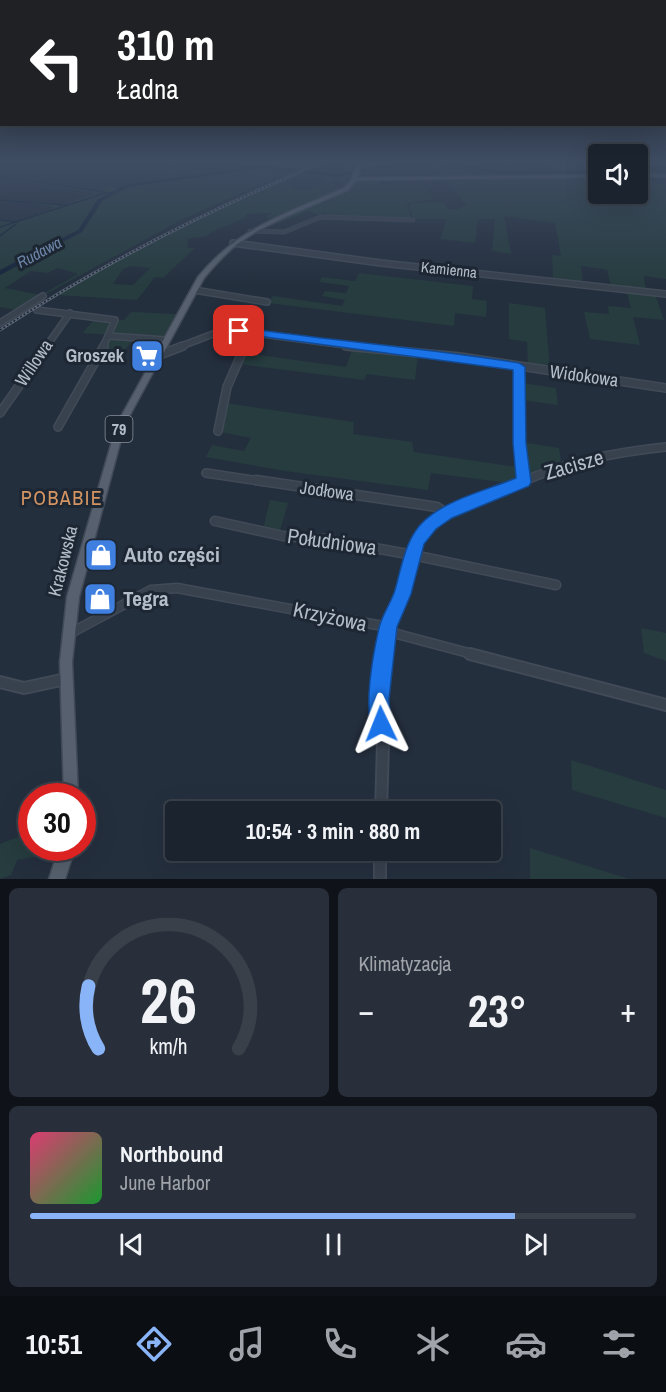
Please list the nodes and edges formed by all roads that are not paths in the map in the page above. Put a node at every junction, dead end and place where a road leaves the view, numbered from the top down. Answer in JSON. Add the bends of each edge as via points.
{"nodes":[{"id":1,"x":313,"y":203,"type":"edge"},
{"id":2,"x":413,"y":220,"type":"dead end"},
{"id":3,"x":250,"y":231,"type":"junction"},
{"id":4,"x":232,"y":243,"type":"junction"},
{"id":5,"x":194,"y":290,"type":"junction"},
{"id":6,"x":666,"y":294,"type":"edge"},
{"id":7,"x":43,"y":296,"type":"dead end"},
{"id":8,"x":267,"y":302,"type":"dead end"},
{"id":9,"x":38,"y":310,"type":"dead end"},
{"id":10,"x":70,"y":313,"type":"junction"},
{"id":11,"x":0,"y":323,"type":"edge"},
{"id":12,"x":251,"y":332,"type":"junction"},
{"id":13,"x":109,"y":336,"type":"junction"},
{"id":14,"x":166,"y":340,"type":"junction"},
{"id":15,"x":157,"y":356,"type":"junction"},
{"id":16,"x":519,"y":367,"type":"junction"},
{"id":17,"x":666,"y":388,"type":"edge"},
{"id":18,"x":0,"y":413,"type":"edge"},
{"id":19,"x":58,"y":427,"type":"dead end"},
{"id":20,"x":218,"y":431,"type":"dead end"},
{"id":21,"x":666,"y":447,"type":"edge"},
{"id":22,"x":206,"y":473,"type":"dead end"},
{"id":23,"x":524,"y":482,"type":"junction"},
{"id":24,"x":446,"y":513,"type":"junction"},
{"id":25,"x":215,"y":520,"type":"dead end"},
{"id":26,"x":413,"y":555,"type":"junction"},
{"id":27,"x":556,"y":585,"type":"dead end"},
{"id":28,"x":388,"y":627,"type":"junction"},
{"id":29,"x":67,"y":635,"type":"junction"},
{"id":30,"x":66,"y":679,"type":"junction"},
{"id":31,"x":0,"y":681,"type":"edge"},
{"id":32,"x":666,"y":705,"type":"edge"},
{"id":33,"x":70,"y":783,"type":"edge"},
{"id":34,"x":381,"y":801,"type":"edge"},
{"id":35,"x":63,"y":861,"type":"edge"},
{"id":36,"x":380,"y":861,"type":"edge"},
{"id":37,"x":57,"y":879,"type":"edge"},
{"id":38,"x":380,"y":879,"type":"edge"}],
"edges":[{"from":1,"to":3,"type":"main road","name":"Krakowska","number":"79"},
{"from":2,"to":3,"type":"street","via":[[321,217],[284,232]]},
{"from":3,"to":4,"type":"main road","name":"Krakowska","number":"79"},
{"from":4,"to":5,"type":"main road","name":"Krakowska","number":"79"},
{"from":4,"to":6,"type":"street","name":"Kamienna"},
{"from":5,"to":8,"type":"street"},
{"from":5,"to":14,"type":"main road","name":"Krakowska","number":"79"},
{"from":7,"to":11,"type":"street"},
{"from":9,"to":10,"type":"street","name":"Willowa"},
{"from":10,"to":13,"type":"street","name":"Willowa","via":[[114,319]]},
{"from":10,"to":18,"type":"street","name":"Willowa"},
{"from":12,"to":15,"type":"street","name":"Widokowa","via":[[213,334]]},
{"from":12,"to":16,"type":"street","name":"Widokowa"},
{"from":12,"to":20,"type":"street","via":[[227,387]]},
{"from":13,"to":14,"type":"street"},
{"from":13,"to":19,"type":"street"},
{"from":14,"to":15,"type":"main road","name":"Krakowska","number":"79"},
{"from":15,"to":29,"type":"main road","name":"Krakowska","number":"79","via":[[116,436],[73,597]]},
{"from":16,"to":17,"type":"street","name":"Widokowa"},
{"from":16,"to":23,"type":"street","via":[[519,443]]},
{"from":21,"to":23,"type":"street","name":"Zacisze","via":[[582,459]]},
{"from":22,"to":24,"type":"street","name":"Jodłowa","via":[[436,507]]},
{"from":23,"to":24,"type":"street","name":"Zacisze"},
{"from":24,"to":26,"type":"street","name":"Zacisze","via":[[417,541]]},
{"from":25,"to":26,"type":"street","name":"Południowa","via":[[283,536],[325,539]]},
{"from":26,"to":27,"type":"street","name":"Południowa"},
{"from":26,"to":28,"type":"street","name":"Zacisze"},
{"from":28,"to":29,"type":"street","name":"Krzyżowa","via":[[177,588],[151,590]]},
{"from":28,"to":32,"type":"street","name":"Krzyżowa","via":[[396,634]]},
{"from":28,"to":34,"type":"street","name":"Zacisze","via":[[379,699]]},
{"from":29,"to":30,"type":"main road","name":"Krakowska","number":"79"},
{"from":30,"to":31,"type":"street","via":[[24,688]]},
{"from":30,"to":33,"type":"main road","name":"Krakowska","number":"79"},
{"from":35,"to":37,"type":"main road"},
{"from":36,"to":38,"type":"street"}]}
